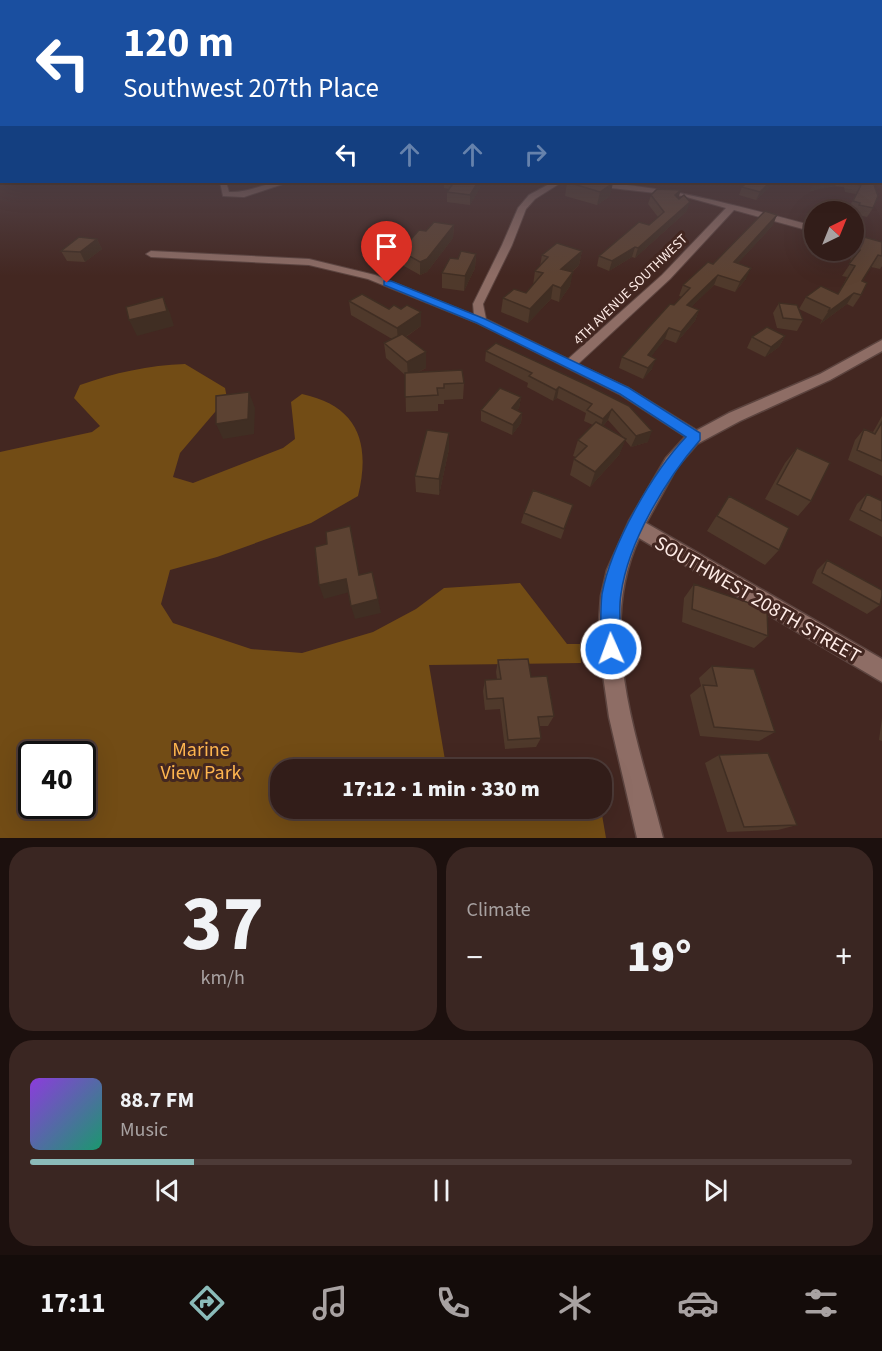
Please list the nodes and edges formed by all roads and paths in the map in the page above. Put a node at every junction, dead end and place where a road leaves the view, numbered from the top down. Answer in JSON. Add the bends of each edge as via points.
{"nodes":[{"id":1,"x":532,"y":197,"type":"edge"},
{"id":2,"x":692,"y":197,"type":"edge"},
{"id":3,"x":733,"y":206,"type":"junction"},
{"id":4,"x":804,"y":226,"type":"edge"},
{"id":5,"x":864,"y":243,"type":"edge"},
{"id":6,"x":882,"y":248,"type":"edge"},
{"id":7,"x":151,"y":254,"type":"dead end"},
{"id":8,"x":481,"y":321,"type":"junction"},
{"id":9,"x":882,"y":344,"type":"edge"},
{"id":10,"x":569,"y":365,"type":"junction"},
{"id":11,"x":695,"y":436,"type":"junction"},
{"id":12,"x":634,"y":526,"type":"junction"},
{"id":13,"x":882,"y":671,"type":"edge"},
{"id":14,"x":650,"y":838,"type":"edge"}],
"edges":[{"from":1,"to":8,"type":"street","via":[[522,207],[478,304]]},
{"from":2,"to":3,"type":"street"},
{"from":3,"to":4,"type":"street"},
{"from":3,"to":10,"type":"street","name":"4TH AVENUE SOUTHWEST","via":[[666,276]]},
{"from":5,"to":6,"type":"street"},
{"from":7,"to":8,"type":"street","via":[[309,262],[387,283]]},
{"from":8,"to":10,"type":"street"},
{"from":9,"to":11,"type":"street","via":[[824,378]]},
{"from":10,"to":11,"type":"street","via":[[624,391]]},
{"from":11,"to":12,"type":"street","via":[[671,463]]},
{"from":12,"to":13,"type":"street","name":"SOUTHWEST 208TH STREET"},
{"from":12,"to":14,"type":"street","via":[[613,587],[609,628],[613,670]]}]}
